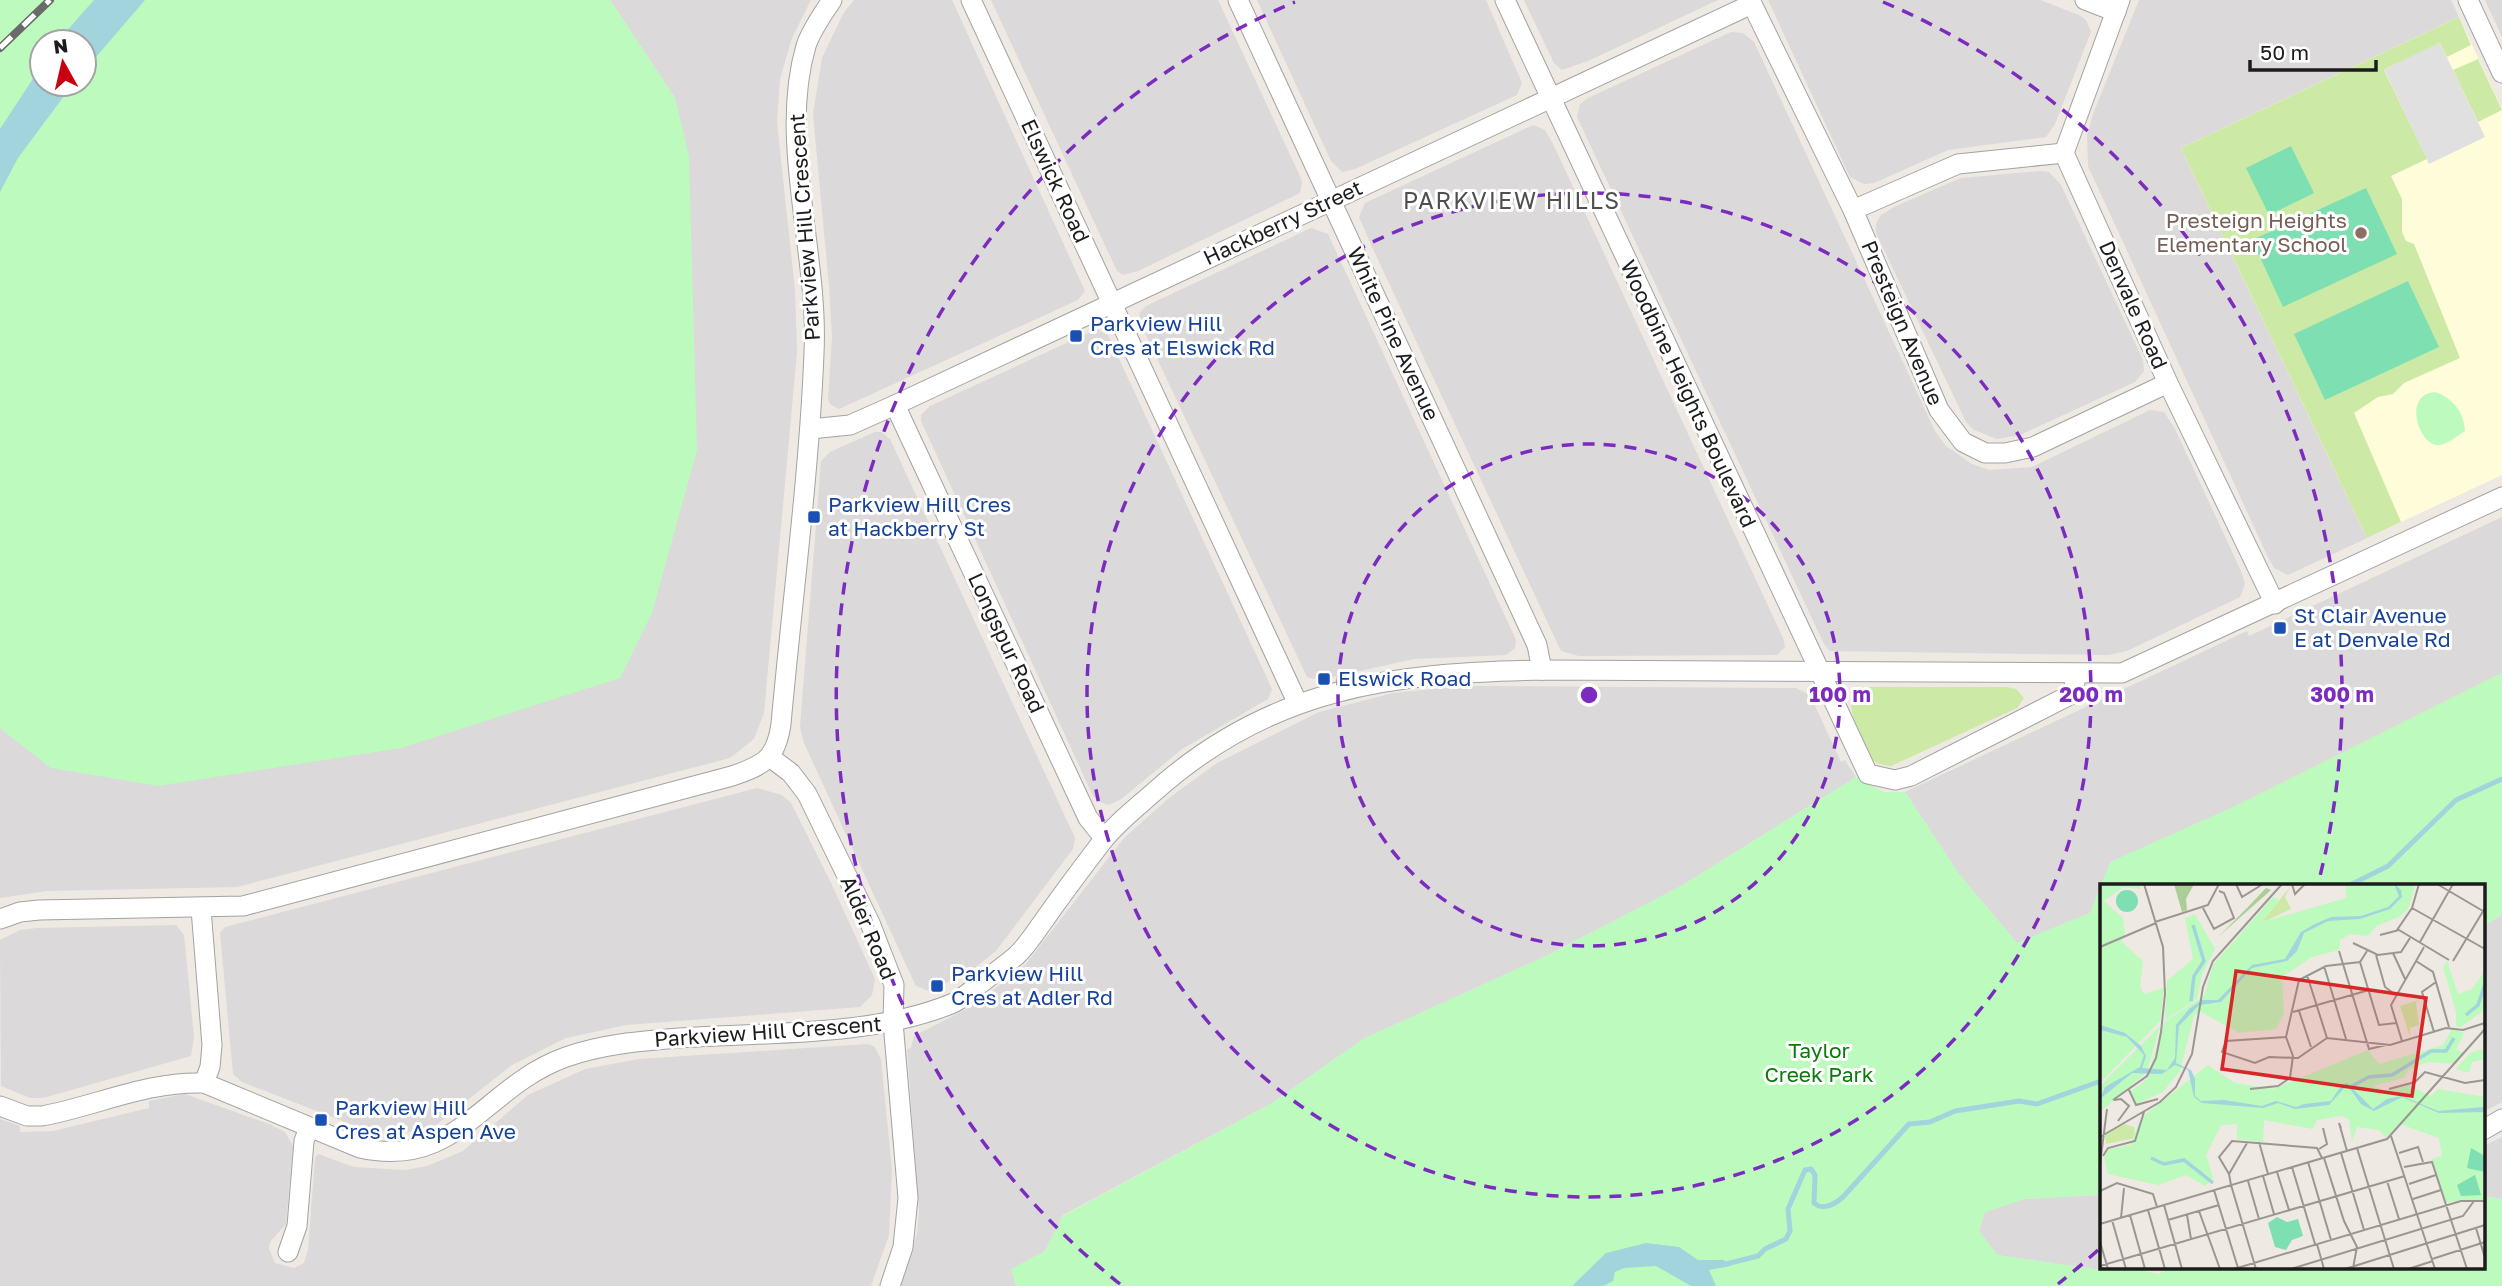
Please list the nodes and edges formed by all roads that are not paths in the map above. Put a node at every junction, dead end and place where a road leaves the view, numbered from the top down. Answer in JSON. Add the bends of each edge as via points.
{"nodes":[{"id":1,"x":832,"y":0,"type":"edge"},
{"id":2,"x":971,"y":0,"type":"edge"},
{"id":3,"x":1238,"y":0,"type":"edge"},
{"id":4,"x":1505,"y":0,"type":"edge"},
{"id":5,"x":2085,"y":0,"type":"edge"},
{"id":6,"x":2468,"y":0,"type":"edge"},
{"id":7,"x":1751,"y":2,"type":"edge"},
{"id":8,"x":2118,"y":6,"type":"edge"},
{"id":9,"x":2502,"y":73,"type":"edge"},
{"id":10,"x":1550,"y":98,"type":"junction"},
{"id":11,"x":2064,"y":153,"type":"junction"},
{"id":12,"x":1331,"y":200,"type":"junction"},
{"id":13,"x":1853,"y":210,"type":"junction"},
{"id":14,"x":1112,"y":303,"type":"junction"},
{"id":15,"x":2168,"y":383,"type":"junction"},
{"id":16,"x":895,"y":405,"type":"junction"},
{"id":17,"x":810,"y":429,"type":"junction"},
{"id":18,"x":2502,"y":498,"type":"edge"},
{"id":19,"x":2275,"y":604,"type":"junction"},
{"id":20,"x":1542,"y":670,"type":"junction"},
{"id":21,"x":1818,"y":671,"type":"junction"},
{"id":22,"x":2077,"y":674,"type":"junction"},
{"id":23,"x":1298,"y":704,"type":"junction"},
{"id":24,"x":771,"y":758,"type":"junction"},
{"id":25,"x":1104,"y":838,"type":"junction"},
{"id":26,"x":201,"y":909,"type":"junction"},
{"id":27,"x":0,"y":919,"type":"edge"},
{"id":28,"x":893,"y":1022,"type":"junction"},
{"id":29,"x":204,"y":1083,"type":"junction"},
{"id":30,"x":0,"y":1105,"type":"edge"},
{"id":31,"x":2502,"y":1119,"type":"edge"},
{"id":32,"x":309,"y":1128,"type":"junction"},
{"id":33,"x":2484,"y":1129,"type":"edge"},
{"id":34,"x":288,"y":1252,"type":"dead end"},
{"id":35,"x":890,"y":1286,"type":"edge"}],
"edges":[{"from":1,"to":17,"type":"street","name":"Parkview Hill Crescent","via":[[807,43],[796,101],[815,306]]},
{"from":2,"to":14,"type":"street","name":"Elswick Road"},
{"from":3,"to":12,"type":"street","name":"White Pine Avenue"},
{"from":4,"to":10,"type":"street","name":"Woodbine Heights Boulevard"},
{"from":5,"to":8,"type":"street"},
{"from":6,"to":9,"type":"street"},
{"from":7,"to":10,"type":"street","name":"Hackberry Street"},
{"from":7,"to":13,"type":"street","name":"Presteign Avenue"},
{"from":8,"to":11,"type":"street"},
{"from":10,"to":12,"type":"street","name":"Hackberry Street"},
{"from":10,"to":21,"type":"street","name":"Woodbine Heights Boulevard"},
{"from":11,"to":13,"type":"street","via":[[1958,164]]},
{"from":11,"to":15,"type":"street","name":"Denvale Road"},
{"from":12,"to":14,"type":"street","name":"Hackberry Street"},
{"from":12,"to":20,"type":"street","name":"White Pine Avenue","via":[[1537,645]]},
{"from":13,"to":15,"type":"street","name":"Presteign Avenue","via":[[1939,410],[1963,442],[1985,453],[2033,447]]},
{"from":14,"to":16,"type":"street","name":"Hackberry Street"},
{"from":14,"to":23,"type":"street","name":"Elswick Road"},
{"from":15,"to":19,"type":"street","name":"Denvale Road"},
{"from":16,"to":17,"type":"street","name":"Hackberry Street","via":[[850,425]]},
{"from":16,"to":25,"type":"street","name":"Longspur Road","via":[[1088,818]]},
{"from":17,"to":24,"type":"street","name":"Parkview Hill Crescent","via":[[781,724]]},
{"from":18,"to":19,"type":"street","name":"Parkview Hill Crescent"},
{"from":19,"to":22,"type":"street","name":"Parkview Hill Crescent","via":[[2132,670]]},
{"from":20,"to":21,"type":"street","name":"Parkview Hill Crescent"},
{"from":20,"to":23,"type":"street","name":"Parkview Hill Crescent","via":[[1404,677]]},
{"from":21,"to":22,"type":"street","name":"Parkview Hill Crescent"},
{"from":21,"to":22,"type":"street","name":"Woodbine Heights Boulevard","via":[[1860,762],[1868,774],[1880,779],[1911,776],[2072,694]]},
{"from":23,"to":25,"type":"street","name":"Parkview Hill Crescent","via":[[1236,732],[1184,765]]},
{"from":24,"to":26,"type":"street","via":[[719,780],[243,906]]},
{"from":24,"to":28,"type":"street","name":"Alder Road","via":[[807,794],[870,923],[894,985]]},
{"from":25,"to":28,"type":"street","name":"Parkview Hill Crescent","via":[[1018,954],[955,1003]]},
{"from":26,"to":27,"type":"street","via":[[39,910]]},
{"from":26,"to":29,"type":"street","via":[[212,1045]]},
{"from":28,"to":32,"type":"street","name":"Parkview Hill Crescent","via":[[634,1042],[588,1050],[525,1077],[457,1131],[416,1150],[380,1152]]},
{"from":28,"to":35,"type":"street","name":"Alder Road","via":[[908,1198],[903,1247]]},
{"from":29,"to":30,"type":"street","name":"Parkview Hill Crescent","via":[[153,1087],[42,1116],[27,1116]]},
{"from":29,"to":32,"type":"street","name":"Parkview Hill Crescent"},
{"from":31,"to":33,"type":"street"},
{"from":32,"to":34,"type":"street","via":[[297,1226]]}]}
